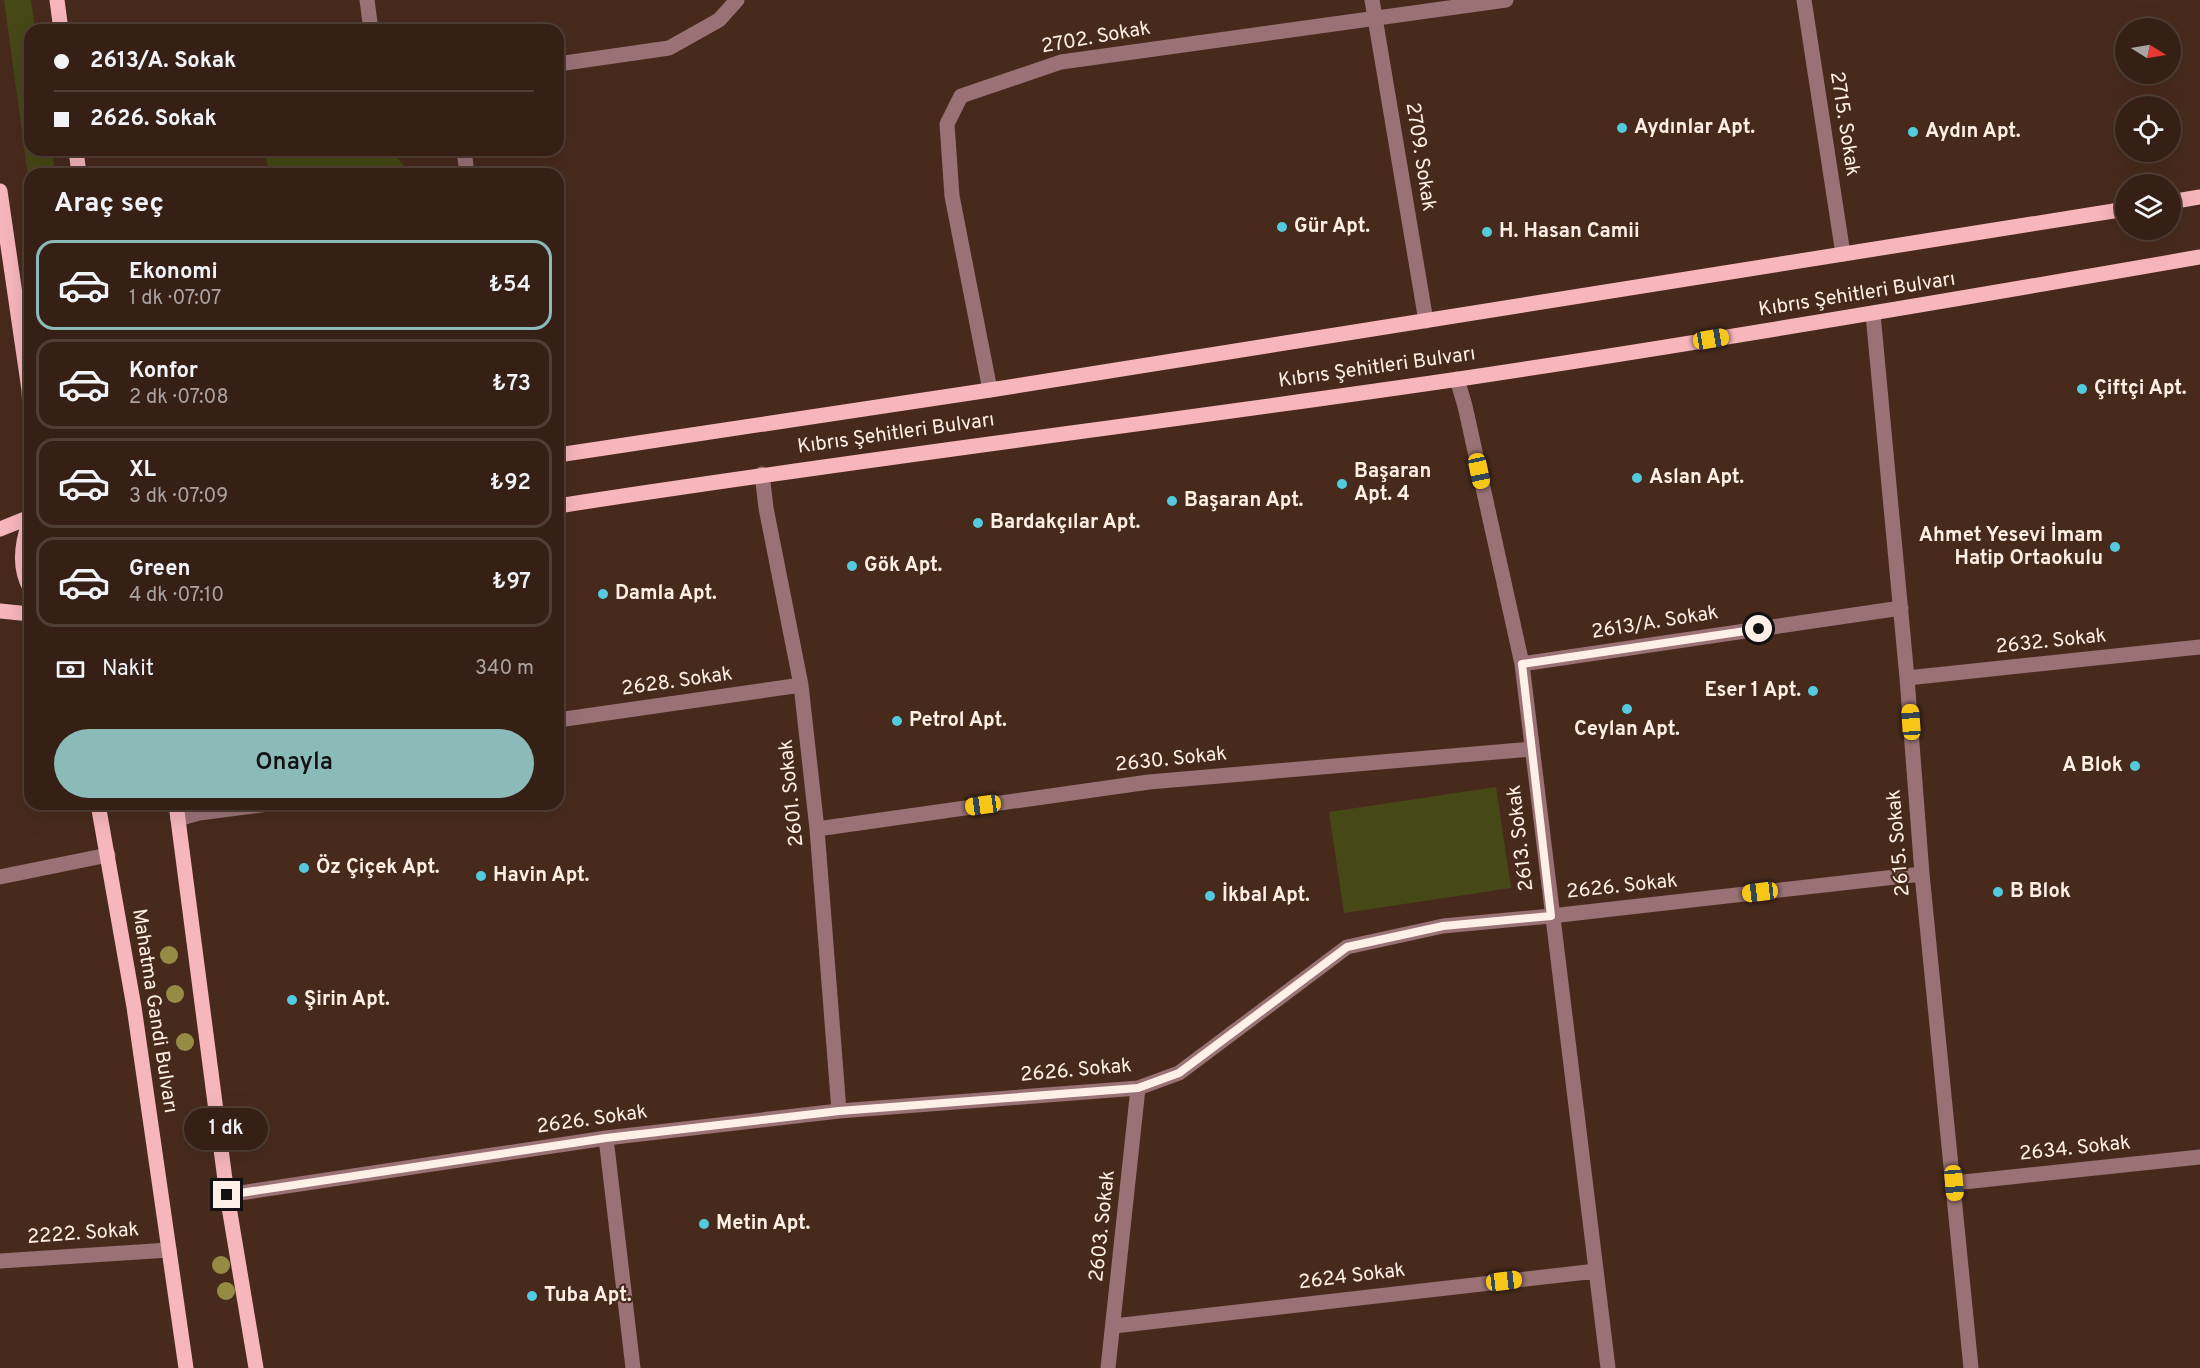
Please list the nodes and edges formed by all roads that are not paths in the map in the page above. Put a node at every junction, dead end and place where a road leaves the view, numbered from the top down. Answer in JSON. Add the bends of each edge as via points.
{"nodes":[{"id":1,"x":57,"y":0,"type":"edge"},
{"id":2,"x":367,"y":0,"type":"edge"},
{"id":3,"x":737,"y":0,"type":"edge"},
{"id":4,"x":1372,"y":0,"type":"edge"},
{"id":5,"x":1506,"y":0,"type":"edge"},
{"id":6,"x":1804,"y":0,"type":"edge"},
{"id":7,"x":1376,"y":18,"type":"junction"},
{"id":8,"x":60,"y":24,"type":"edge"},
{"id":9,"x":370,"y":24,"type":"edge"},
{"id":10,"x":564,"y":63,"type":"edge"},
{"id":11,"x":0,"y":191,"type":"edge"},
{"id":12,"x":2200,"y":197,"type":"edge"},
{"id":13,"x":2181,"y":200,"type":"edge"},
{"id":14,"x":2115,"y":211,"type":"edge"},
{"id":15,"x":1843,"y":254,"type":"junction"},
{"id":16,"x":2200,"y":257,"type":"edge"},
{"id":17,"x":6,"y":266,"type":"edge"},
{"id":18,"x":1873,"y":314,"type":"junction"},
{"id":19,"x":1426,"y":321,"type":"junction"},
{"id":20,"x":24,"y":363,"type":"edge"},
{"id":21,"x":1457,"y":379,"type":"junction"},
{"id":22,"x":990,"y":390,"type":"junction"},
{"id":23,"x":564,"y":454,"type":"edge"},
{"id":24,"x":762,"y":474,"type":"junction"},
{"id":25,"x":564,"y":505,"type":"edge"},
{"id":26,"x":24,"y":520,"type":"edge"},
{"id":27,"x":0,"y":529,"type":"edge"},
{"id":28,"x":24,"y":537,"type":"edge"},
{"id":29,"x":24,"y":571,"type":"edge"},
{"id":30,"x":1901,"y":608,"type":"junction"},
{"id":31,"x":0,"y":611,"type":"edge"},
{"id":32,"x":24,"y":613,"type":"edge"},
{"id":33,"x":2200,"y":647,"type":"edge"},
{"id":34,"x":1522,"y":664,"type":"junction"},
{"id":35,"x":1907,"y":678,"type":"junction"},
{"id":36,"x":801,"y":685,"type":"junction"},
{"id":37,"x":564,"y":719,"type":"edge"},
{"id":38,"x":1531,"y":749,"type":"junction"},
{"id":39,"x":99,"y":810,"type":"edge"},
{"id":40,"x":222,"y":810,"type":"edge"},
{"id":41,"x":177,"y":812,"type":"edge"},
{"id":42,"x":817,"y":829,"type":"junction"},
{"id":43,"x":108,"y":855,"type":"junction"},
{"id":44,"x":1922,"y":874,"type":"junction"},
{"id":45,"x":0,"y":877,"type":"edge"},
{"id":46,"x":1551,"y":916,"type":"junction"},
{"id":47,"x":1138,"y":1088,"type":"junction"},
{"id":48,"x":839,"y":1111,"type":"junction"},
{"id":49,"x":606,"y":1138,"type":"junction"},
{"id":50,"x":2200,"y":1157,"type":"edge"},
{"id":51,"x":1954,"y":1183,"type":"junction"},
{"id":52,"x":227,"y":1195,"type":"junction"},
{"id":53,"x":169,"y":1250,"type":"junction"},
{"id":54,"x":0,"y":1261,"type":"edge"},
{"id":55,"x":1596,"y":1271,"type":"junction"},
{"id":56,"x":1114,"y":1326,"type":"junction"},
{"id":57,"x":186,"y":1368,"type":"edge"},
{"id":58,"x":256,"y":1368,"type":"edge"},
{"id":59,"x":633,"y":1368,"type":"edge"},
{"id":60,"x":1108,"y":1368,"type":"edge"},
{"id":61,"x":1608,"y":1368,"type":"edge"},
{"id":62,"x":1971,"y":1368,"type":"edge"}],
"edges":[{"from":1,"to":8,"type":"main road"},
{"from":2,"to":9,"type":"street"},
{"from":3,"to":10,"type":"street","via":[[719,20],[669,48]]},
{"from":4,"to":7,"type":"street","name":"2709. Sokak"},
{"from":5,"to":7,"type":"street","name":"2702. Sokak"},
{"from":6,"to":15,"type":"street","name":"2715. Sokak"},
{"from":7,"to":19,"type":"street","name":"2709. Sokak"},
{"from":7,"to":22,"type":"street","name":"2702. Sokak","via":[[1061,62],[961,96],[947,124],[952,196]]},
{"from":11,"to":17,"type":"main road"},
{"from":12,"to":13,"type":"main road"},
{"from":14,"to":15,"type":"main road","name":"Kıbrıs Şehitleri Bulvarı"},
{"from":15,"to":19,"type":"main road","name":"Kıbrıs Şehitleri Bulvarı"},
{"from":16,"to":18,"type":"main road","name":"Kıbrıs Şehitleri Bulvarı"},
{"from":17,"to":20,"type":"main road"},
{"from":18,"to":21,"type":"main road","name":"Kıbrıs Şehitleri Bulvarı"},
{"from":18,"to":30,"type":"street","name":"2615. Sokak"},
{"from":19,"to":22,"type":"main road","name":"Kıbrıs Şehitleri Bulvarı"},
{"from":21,"to":24,"type":"main road","name":"Kıbrıs Şehitleri Bulvarı"},
{"from":21,"to":34,"type":"street","name":"2613. Sokak"},
{"from":22,"to":23,"type":"main road","name":"Kıbrıs Şehitleri Bulvarı"},
{"from":24,"to":25,"type":"main road","name":"Kıbrıs Şehitleri Bulvarı"},
{"from":24,"to":36,"type":"street","name":"2601. Sokak"},
{"from":26,"to":27,"type":"main road"},
{"from":28,"to":29,"type":"main road"},
{"from":30,"to":34,"type":"street","name":"2613/A. Sokak"},
{"from":30,"to":35,"type":"street","name":"2615. Sokak"},
{"from":31,"to":32,"type":"main road"},
{"from":33,"to":35,"type":"street","name":"2632. Sokak"},
{"from":34,"to":38,"type":"street","name":"2613. Sokak"},
{"from":35,"to":44,"type":"street","name":"2615. Sokak"},
{"from":36,"to":37,"type":"street","name":"2628. Sokak"},
{"from":36,"to":42,"type":"street","name":"2601. Sokak"},
{"from":38,"to":42,"type":"street","name":"2630. Sokak","via":[[1149,782]]},
{"from":38,"to":46,"type":"street","name":"2613. Sokak"},
{"from":39,"to":43,"type":"main road","name":"Mahatma Gandi Bulvarı"},
{"from":40,"to":41,"type":"street"},
{"from":41,"to":52,"type":"main road"},
{"from":42,"to":48,"type":"street","name":"2601. Sokak"},
{"from":43,"to":45,"type":"street"},
{"from":43,"to":53,"type":"main road","name":"Mahatma Gandi Bulvarı"},
{"from":44,"to":46,"type":"street","name":"2626. Sokak"},
{"from":44,"to":51,"type":"street","name":"2615. Sokak"},
{"from":46,"to":47,"type":"street","name":"2626. Sokak","via":[[1443,926],[1347,947],[1179,1073]]},
{"from":46,"to":55,"type":"street","name":"2613. Sokak"},
{"from":47,"to":48,"type":"street","name":"2626. Sokak"},
{"from":47,"to":56,"type":"street","name":"2603. Sokak"},
{"from":48,"to":49,"type":"street","name":"2626. Sokak"},
{"from":49,"to":52,"type":"street","name":"2626. Sokak"},
{"from":49,"to":59,"type":"street"},
{"from":50,"to":51,"type":"street","name":"2634. Sokak"},
{"from":51,"to":62,"type":"street","name":"2615. Sokak"},
{"from":52,"to":58,"type":"main road"},
{"from":53,"to":54,"type":"street","name":"2222. Sokak"},
{"from":53,"to":57,"type":"main road","name":"Mahatma Gandi Bulvarı"},
{"from":55,"to":56,"type":"street","name":"2624 Sokak"},
{"from":55,"to":61,"type":"street","name":"2613. Sokak"},
{"from":56,"to":60,"type":"street","name":"2603. Sokak"}]}
